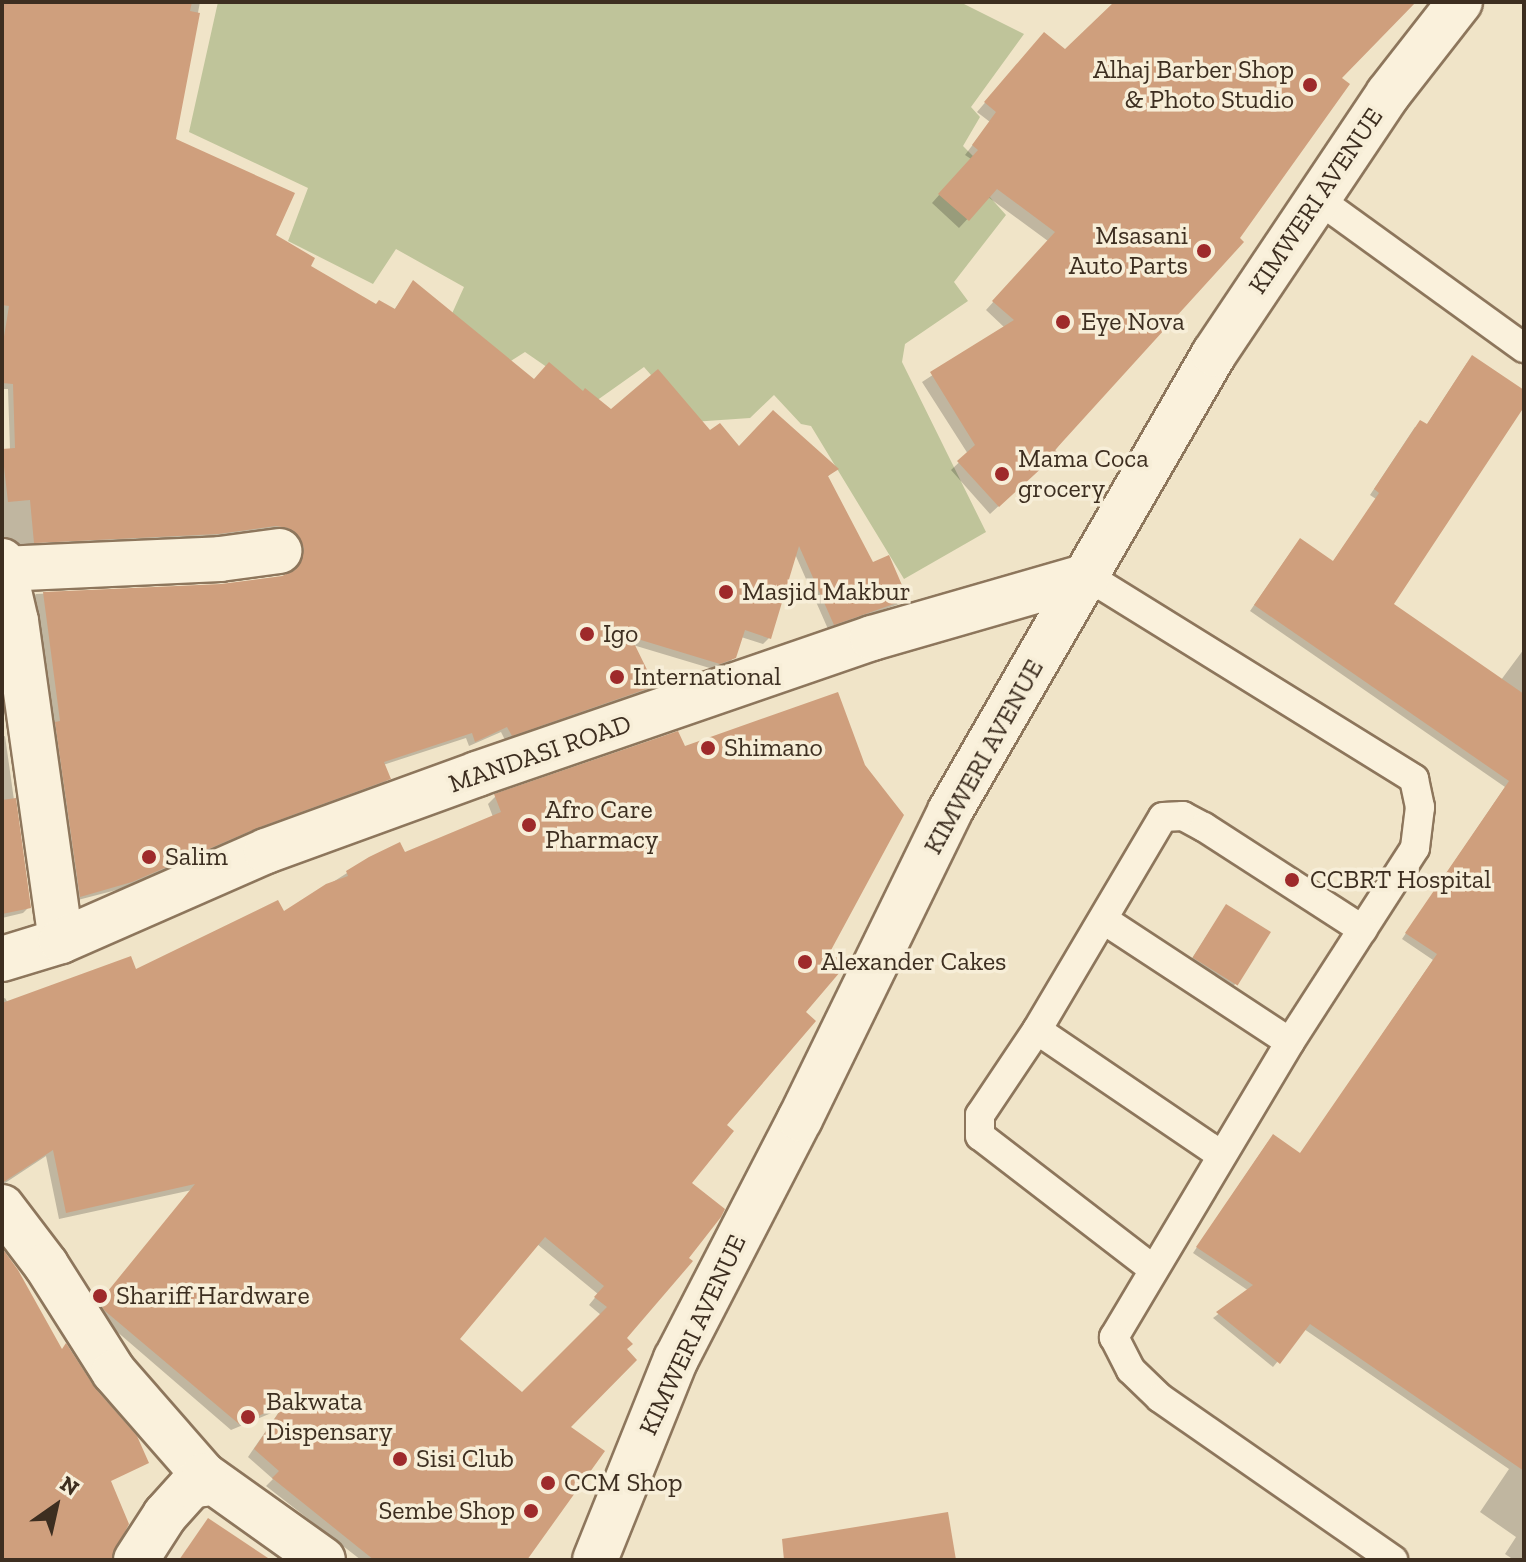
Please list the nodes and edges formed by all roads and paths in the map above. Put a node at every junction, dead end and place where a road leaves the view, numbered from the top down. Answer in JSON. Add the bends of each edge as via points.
{"nodes":[{"id":1,"x":1460,"y":2,"type":"edge"},
{"id":2,"x":1318,"y":199,"type":"junction"},
{"id":3,"x":1524,"y":348,"type":"edge"},
{"id":4,"x":279,"y":551,"type":"dead end"},
{"id":5,"x":3,"y":566,"type":"edge"},
{"id":6,"x":1087,"y":576,"type":"junction"},
{"id":7,"x":1104,"y":920,"type":"junction"},
{"id":8,"x":1363,"y":930,"type":"junction"},
{"id":9,"x":61,"y":941,"type":"junction"},
{"id":10,"x":2,"y":959,"type":"edge"},
{"id":11,"x":1037,"y":1030,"type":"junction"},
{"id":12,"x":1290,"y":1042,"type":"junction"},
{"id":13,"x":1221,"y":1155,"type":"junction"},
{"id":14,"x":2,"y":1207,"type":"edge"},
{"id":15,"x":1153,"y":1269,"type":"junction"},
{"id":16,"x":204,"y":1475,"type":"junction"},
{"id":17,"x":136,"y":1560,"type":"edge"},
{"id":18,"x":323,"y":1560,"type":"edge"},
{"id":19,"x":595,"y":1560,"type":"edge"},
{"id":20,"x":1393,"y":1560,"type":"edge"}],
"edges":[{"from":1,"to":2,"type":"street","name":"KIMWERI AVENUE","via":[[1388,94]]},
{"from":2,"to":3,"type":"lane"},
{"from":2,"to":6,"type":"street","name":"KIMWERI AVENUE","via":[[1214,354]]},
{"from":4,"to":5,"type":"street","via":[[220,559]]},
{"from":5,"to":9,"type":"street","via":[[16,621]]},
{"from":6,"to":8,"type":"lane","via":[[1414,779],[1420,807],[1415,848]]},
{"from":6,"to":9,"type":"street","name":"MANDASI ROAD","via":[[872,638],[477,774],[266,851]]},
{"from":6,"to":19,"type":"street","name":"KIMWERI AVENUE","via":[[950,811],[676,1359]]},
{"from":7,"to":8,"type":"lane","via":[[1163,817],[1183,816]]},
{"from":7,"to":11,"type":"lane"},
{"from":7,"to":12,"type":"lane"},
{"from":8,"to":12,"type":"lane"},
{"from":9,"to":10,"type":"street","name":"MANDASI ROAD"},
{"from":11,"to":13,"type":"lane"},
{"from":11,"to":15,"type":"lane","via":[[980,1115],[980,1136]]},
{"from":12,"to":13,"type":"lane"},
{"from":13,"to":15,"type":"lane"},
{"from":14,"to":16,"type":"street","via":[[114,1372]]},
{"from":15,"to":20,"type":"lane","via":[[1114,1337],[1131,1370],[1160,1398]]},
{"from":16,"to":17,"type":"street","via":[[203,1484],[191,1486],[165,1515]]},
{"from":16,"to":18,"type":"street"}]}
